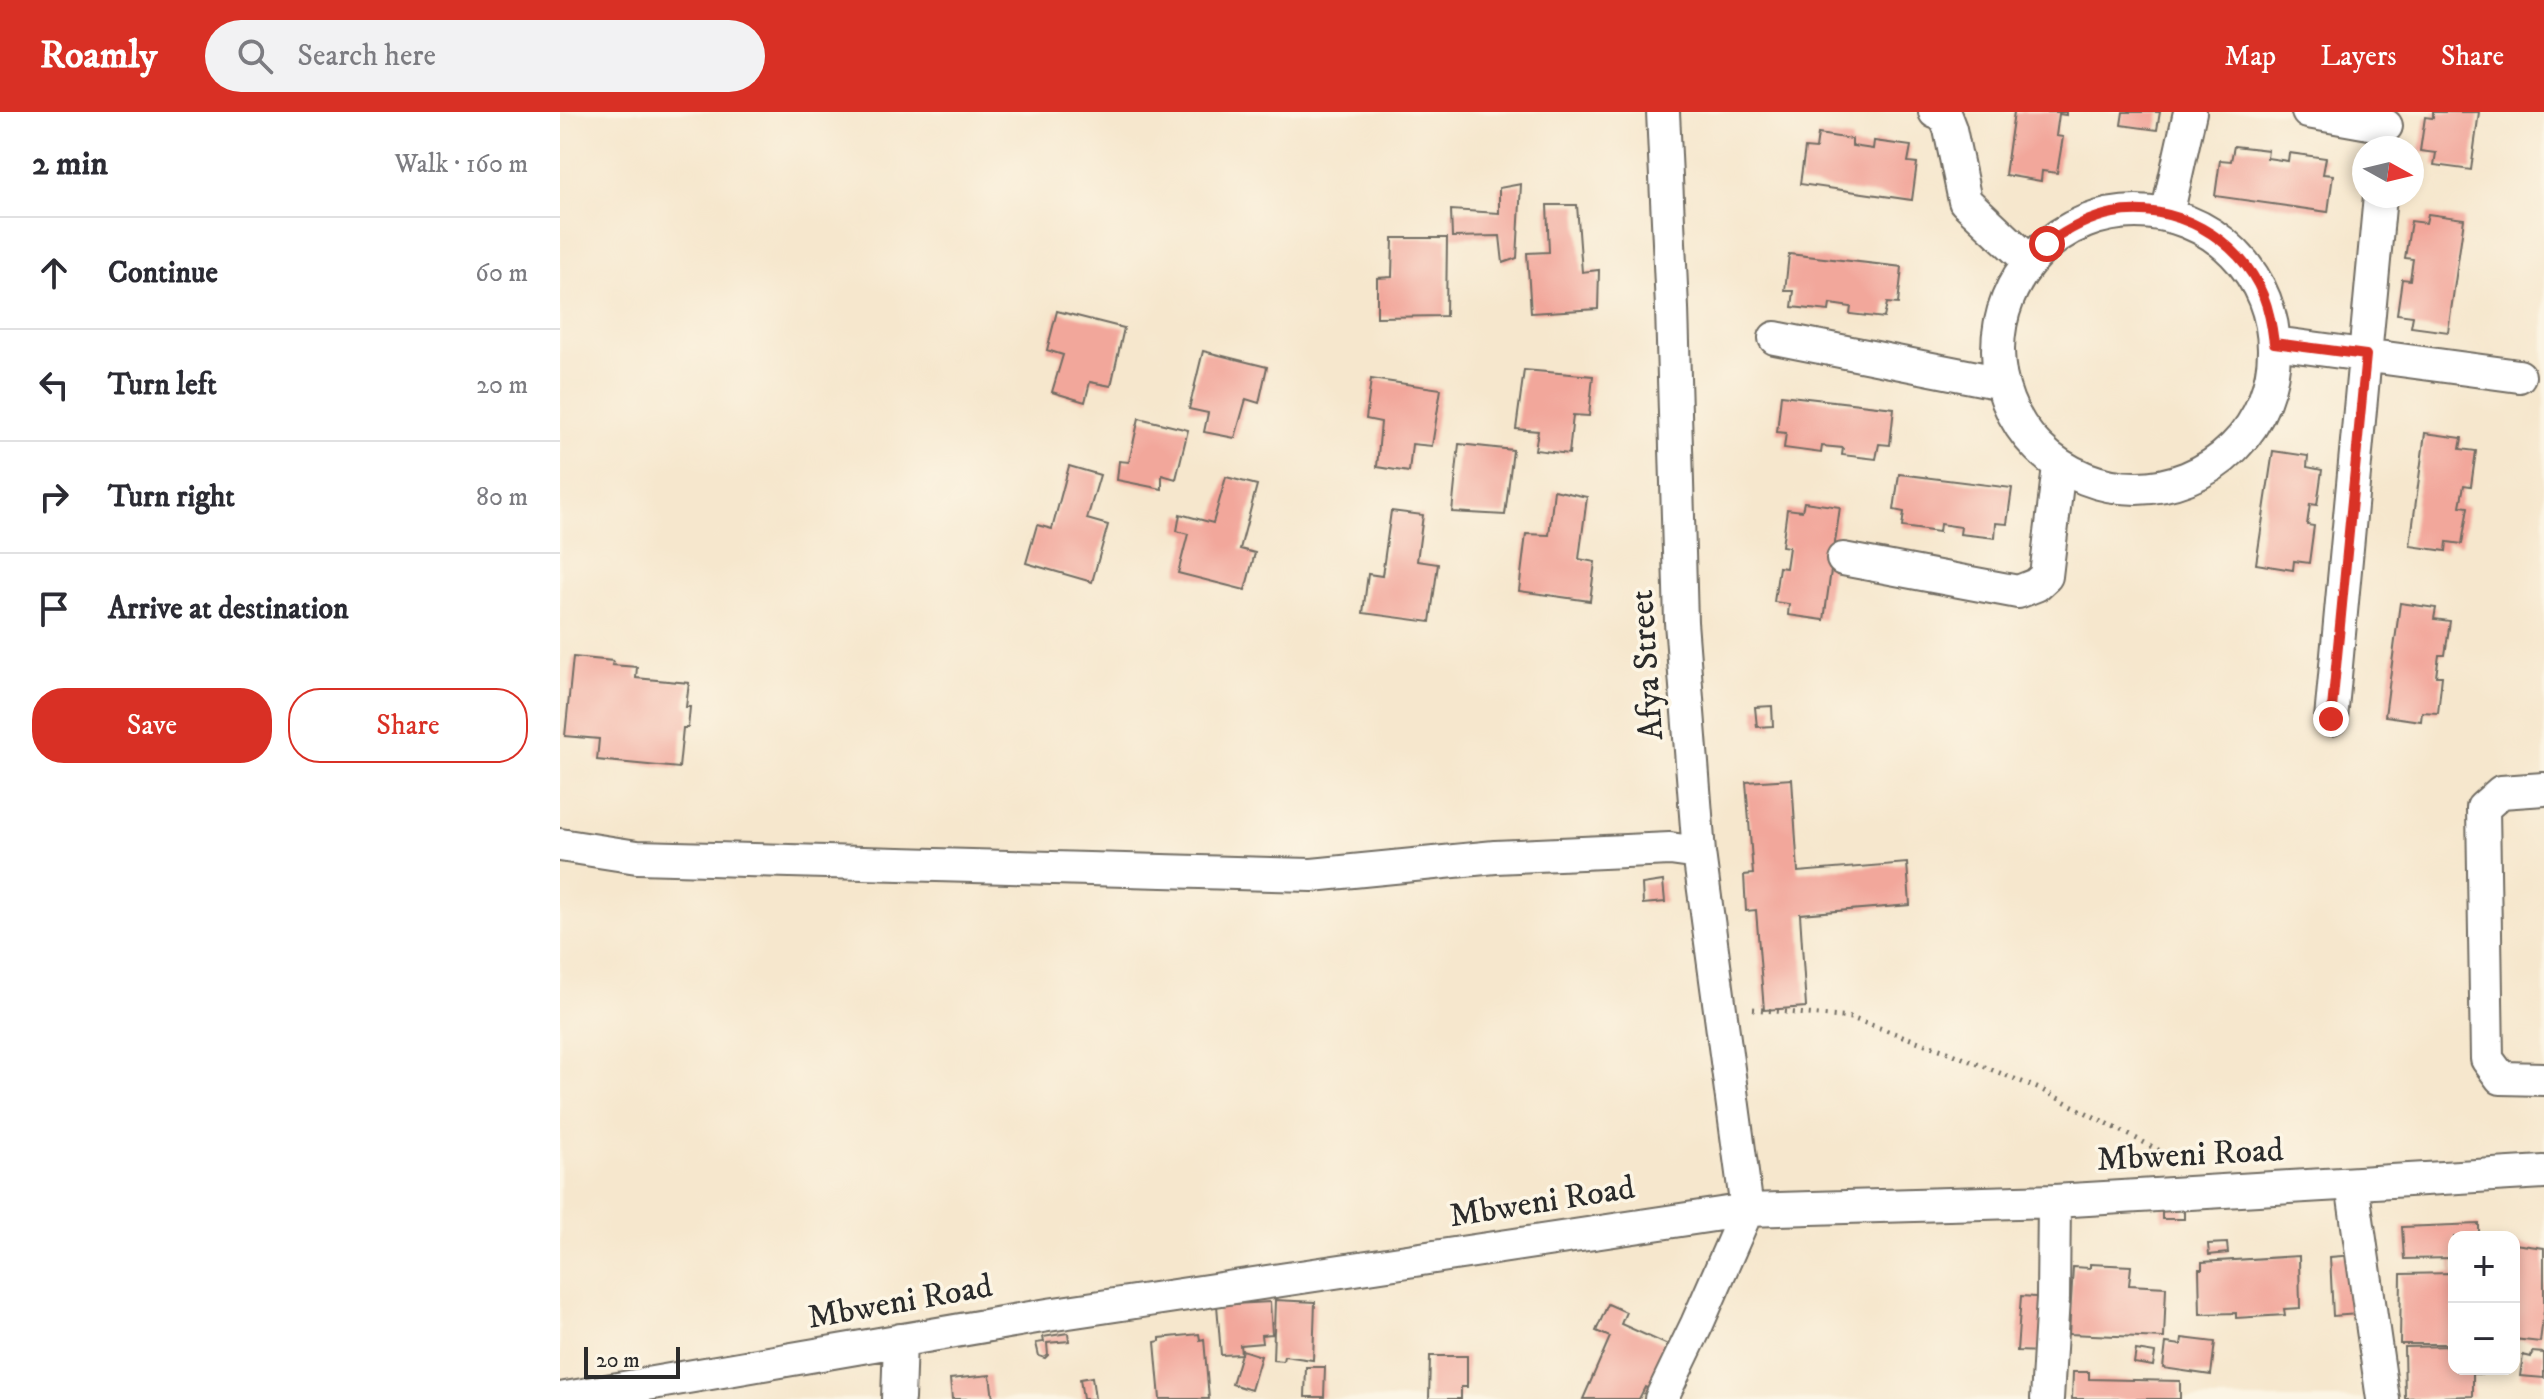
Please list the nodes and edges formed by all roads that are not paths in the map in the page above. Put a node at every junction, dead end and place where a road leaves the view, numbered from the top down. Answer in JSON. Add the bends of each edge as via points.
{"nodes":[{"id":1,"x":1663,"y":112,"type":"edge"},
{"id":2,"x":1935,"y":112,"type":"edge"},
{"id":3,"x":2190,"y":112,"type":"edge"},
{"id":4,"x":2308,"y":112,"type":"edge"},
{"id":5,"x":2386,"y":129,"type":"edge"},
{"id":6,"x":2379,"y":208,"type":"edge"},
{"id":7,"x":2167,"y":215,"type":"junction"},
{"id":8,"x":2030,"y":262,"type":"junction"},
{"id":9,"x":1775,"y":338,"type":"dead end"},
{"id":10,"x":2274,"y":343,"type":"junction"},
{"id":11,"x":2366,"y":355,"type":"junction"},
{"id":12,"x":2519,"y":376,"type":"dead end"},
{"id":13,"x":2002,"y":383,"type":"junction"},
{"id":14,"x":2059,"y":466,"type":"junction"},
{"id":15,"x":1843,"y":559,"type":"dead end"},
{"id":16,"x":2331,"y":719,"type":"dead end"},
{"id":17,"x":2544,"y":789,"type":"edge"},
{"id":18,"x":560,"y":845,"type":"edge"},
{"id":19,"x":1699,"y":853,"type":"junction"},
{"id":20,"x":2544,"y":1079,"type":"edge"},
{"id":21,"x":2544,"y":1172,"type":"edge"},
{"id":22,"x":2352,"y":1184,"type":"junction"},
{"id":23,"x":2054,"y":1201,"type":"junction"},
{"id":24,"x":1747,"y":1210,"type":"junction"},
{"id":25,"x":900,"y":1340,"type":"junction"},
{"id":26,"x":560,"y":1399,"type":"edge"},
{"id":27,"x":898,"y":1399,"type":"edge"},
{"id":28,"x":1661,"y":1399,"type":"edge"},
{"id":29,"x":2047,"y":1399,"type":"edge"},
{"id":30,"x":2383,"y":1399,"type":"edge"}],
"edges":[{"from":1,"to":19,"type":"street","name":"Afya Street","via":[[1681,622]]},
{"from":2,"to":8,"type":"street","via":[[1945,116],[1950,129],[1965,201]]},
{"from":3,"to":7,"type":"street"},
{"from":4,"to":5,"type":"street"},
{"from":6,"to":11,"type":"street"},
{"from":7,"to":8,"type":"street","via":[[2142,211],[2092,219],[2068,229]]},
{"from":7,"to":10,"type":"street","via":[[2213,235],[2250,271],[2262,293]]},
{"from":8,"to":13,"type":"street","via":[[2005,307],[1999,345]]},
{"from":9,"to":13,"type":"street"},
{"from":10,"to":11,"type":"street"},
{"from":10,"to":14,"type":"street","via":[[2273,368],[2257,417],[2243,438],[2204,471],[2181,482],[2130,489],[2105,486]]},
{"from":11,"to":12,"type":"street"},
{"from":11,"to":16,"type":"street"},
{"from":13,"to":14,"type":"street","via":[[2023,430]]},
{"from":14,"to":15,"type":"street","via":[[2046,576],[2036,585],[2018,592]]},
{"from":17,"to":20,"type":"street","via":[[2501,792],[2483,808],[2487,1059],[2501,1078]]},
{"from":18,"to":19,"type":"street","via":[[637,857],[1312,875],[1495,857],[1670,849]]},
{"from":19,"to":24,"type":"street","name":"Afya Street"},
{"from":21,"to":22,"type":"street","name":"Mbweni Road"},
{"from":22,"to":23,"type":"street","name":"Mbweni Road"},
{"from":22,"to":30,"type":"street"},
{"from":23,"to":24,"type":"street","name":"Mbweni Road"},
{"from":23,"to":29,"type":"street"},
{"from":24,"to":25,"type":"street","name":"Mbweni Road"},
{"from":24,"to":28,"type":"street"},
{"from":25,"to":26,"type":"street","name":"Mbweni Road"},
{"from":25,"to":27,"type":"street"}]}
